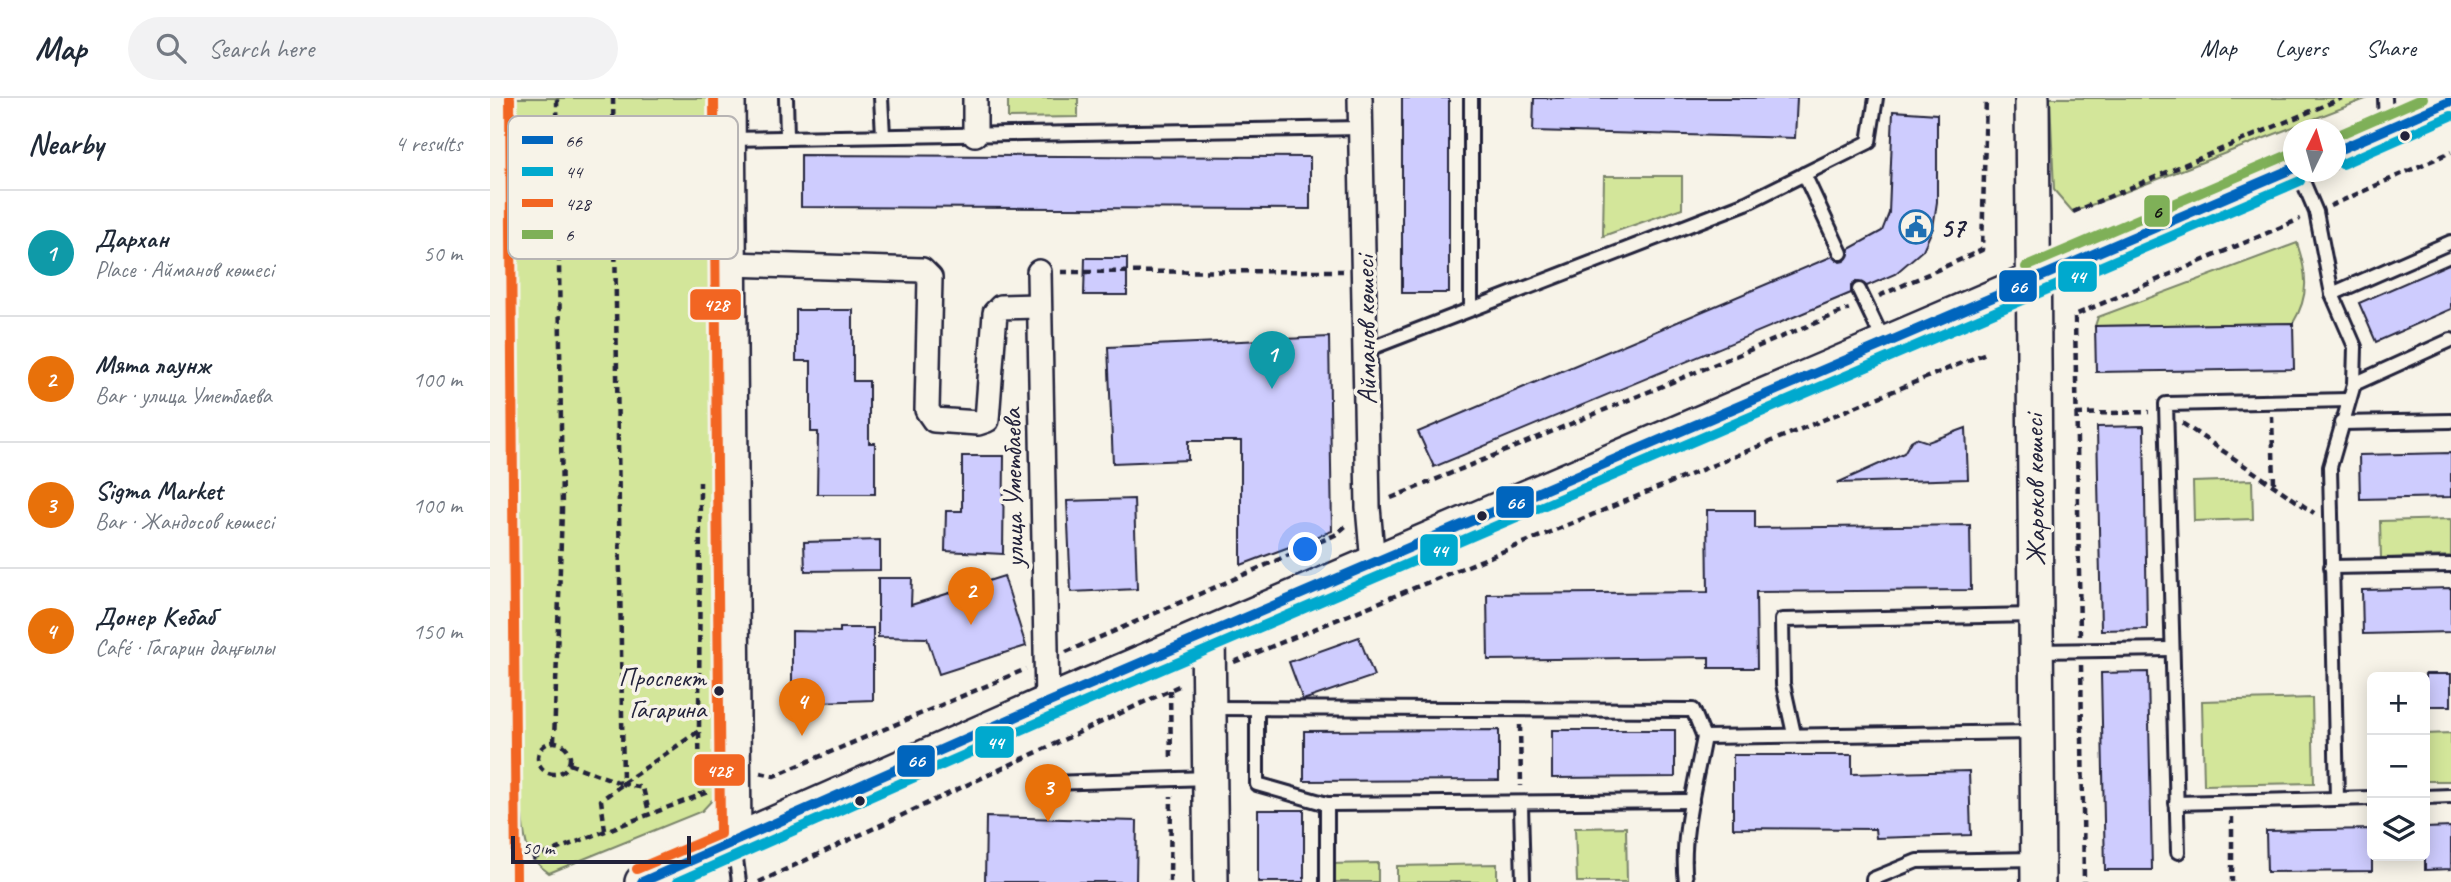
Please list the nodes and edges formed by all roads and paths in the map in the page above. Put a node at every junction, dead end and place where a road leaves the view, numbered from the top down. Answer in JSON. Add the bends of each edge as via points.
{"nodes":[{"id":1,"x":496,"y":98,"type":"edge"},
{"id":2,"x":557,"y":98,"type":"edge"},
{"id":3,"x":613,"y":98,"type":"edge"},
{"id":4,"x":728,"y":98,"type":"edge"},
{"id":5,"x":786,"y":98,"type":"edge"},
{"id":6,"x":881,"y":98,"type":"edge"},
{"id":7,"x":975,"y":98,"type":"edge"},
{"id":8,"x":1360,"y":98,"type":"edge"},
{"id":9,"x":1471,"y":98,"type":"edge"},
{"id":10,"x":1876,"y":98,"type":"edge"},
{"id":11,"x":1986,"y":98,"type":"edge"},
{"id":12,"x":2032,"y":98,"type":"edge"},
{"id":13,"x":2342,"y":98,"type":"edge"},
{"id":14,"x":2451,"y":101,"type":"edge"},
{"id":15,"x":2385,"y":114,"type":"edge"},
{"id":16,"x":557,"y":116,"type":"edge"},
{"id":17,"x":613,"y":116,"type":"edge"},
{"id":18,"x":728,"y":116,"type":"edge"},
{"id":19,"x":1360,"y":128,"type":"junction"},
{"id":20,"x":975,"y":134,"type":"junction"},
{"id":21,"x":883,"y":135,"type":"junction"},
{"id":22,"x":787,"y":136,"type":"junction"},
{"id":23,"x":738,"y":139,"type":"edge"},
{"id":24,"x":2346,"y":143,"type":"edge"},
{"id":25,"x":493,"y":149,"type":"edge"},
{"id":26,"x":2451,"y":152,"type":"edge"},
{"id":27,"x":2283,"y":173,"type":"edge"},
{"id":28,"x":1804,"y":174,"type":"junction"},
{"id":29,"x":2303,"y":182,"type":"edge"},
{"id":30,"x":2073,"y":212,"type":"dead end"},
{"id":31,"x":2316,"y":212,"type":"junction"},
{"id":32,"x":2451,"y":242,"type":"edge"},
{"id":33,"x":1841,"y":253,"type":"dead end"},
{"id":34,"x":559,"y":259,"type":"edge"},
{"id":35,"x":615,"y":259,"type":"edge"},
{"id":36,"x":729,"y":259,"type":"edge"},
{"id":37,"x":729,"y":264,"type":"junction"},
{"id":38,"x":1364,"y":271,"type":"junction"},
{"id":39,"x":1039,"y":272,"type":"joint"},
{"id":40,"x":2032,"y":280,"type":"junction"},
{"id":41,"x":1859,"y":290,"type":"dead end"},
{"id":42,"x":2332,"y":294,"type":"junction"},
{"id":43,"x":1865,"y":303,"type":"junction"},
{"id":44,"x":1040,"y":306,"type":"junction"},
{"id":45,"x":1471,"y":309,"type":"junction"},
{"id":46,"x":494,"y":336,"type":"edge"},
{"id":47,"x":2451,"y":340,"type":"edge"},
{"id":48,"x":1884,"y":342,"type":"junction"},
{"id":49,"x":1366,"y":350,"type":"junction"},
{"id":50,"x":1986,"y":354,"type":"dead end"},
{"id":51,"x":2354,"y":384,"type":"junction"},
{"id":52,"x":2349,"y":400,"type":"junction"},
{"id":53,"x":2272,"y":401,"type":"junction"},
{"id":54,"x":2167,"y":412,"type":"junction"},
{"id":55,"x":2076,"y":414,"type":"junction"},
{"id":56,"x":2451,"y":421,"type":"edge"},
{"id":57,"x":2341,"y":424,"type":"junction"},
{"id":58,"x":700,"y":470,"type":"dead end"},
{"id":59,"x":2274,"y":485,"type":"junction"},
{"id":60,"x":1368,"y":507,"type":"junction"},
{"id":61,"x":2331,"y":524,"type":"junction"},
{"id":62,"x":1373,"y":563,"type":"junction"},
{"id":63,"x":2451,"y":565,"type":"edge"},
{"id":64,"x":2331,"y":567,"type":"junction"},
{"id":65,"x":2035,"y":615,"type":"junction"},
{"id":66,"x":1208,"y":634,"type":"junction"},
{"id":67,"x":2171,"y":649,"type":"junction"},
{"id":68,"x":2080,"y":650,"type":"junction"},
{"id":69,"x":2035,"y":651,"type":"junction"},
{"id":70,"x":1230,"y":664,"type":"dead end"},
{"id":71,"x":1186,"y":683,"type":"dead end"},
{"id":72,"x":1047,"y":703,"type":"junction"},
{"id":73,"x":1209,"y":708,"type":"junction"},
{"id":74,"x":1257,"y":709,"type":"junction"},
{"id":75,"x":1520,"y":709,"type":"junction"},
{"id":76,"x":699,"y":731,"type":"junction"},
{"id":77,"x":2036,"y":732,"type":"junction"},
{"id":78,"x":1794,"y":734,"type":"junction"},
{"id":79,"x":1704,"y":737,"type":"junction"},
{"id":80,"x":554,"y":742,"type":"junction"},
{"id":81,"x":569,"y":764,"type":"junction"},
{"id":82,"x":1209,"y":778,"type":"junction"},
{"id":83,"x":1049,"y":783,"type":"dead end"},
{"id":84,"x":623,"y":784,"type":"junction"},
{"id":85,"x":720,"y":788,"type":"dead end"},
{"id":86,"x":700,"y":794,"type":"junction"},
{"id":87,"x":2451,"y":796,"type":"edge"},
{"id":88,"x":2430,"y":797,"type":"edge"},
{"id":89,"x":2367,"y":798,"type":"edge"},
{"id":90,"x":2337,"y":799,"type":"junction"},
{"id":91,"x":1692,"y":801,"type":"junction"},
{"id":92,"x":2232,"y":802,"type":"junction"},
{"id":93,"x":2176,"y":803,"type":"junction"},
{"id":94,"x":1327,"y":804,"type":"junction"},
{"id":95,"x":1521,"y":805,"type":"junction"},
{"id":96,"x":649,"y":812,"type":"junction"},
{"id":97,"x":605,"y":830,"type":"junction"},
{"id":98,"x":734,"y":843,"type":"junction"},
{"id":99,"x":2178,"y":852,"type":"dead end"},
{"id":100,"x":532,"y":859,"type":"dead end"},
{"id":101,"x":2038,"y":870,"type":"edge"},
{"id":102,"x":502,"y":882,"type":"edge"},
{"id":103,"x":642,"y":882,"type":"edge"},
{"id":104,"x":739,"y":882,"type":"edge"},
{"id":105,"x":759,"y":882,"type":"edge"},
{"id":106,"x":1211,"y":882,"type":"edge"},
{"id":107,"x":1327,"y":882,"type":"edge"},
{"id":108,"x":1523,"y":882,"type":"edge"},
{"id":109,"x":1686,"y":882,"type":"edge"},
{"id":110,"x":1873,"y":882,"type":"edge"},
{"id":111,"x":2084,"y":882,"type":"edge"},
{"id":112,"x":2232,"y":882,"type":"edge"}],
"edges":[{"from":1,"to":25,"type":"main road"},
{"from":2,"to":16,"type":"path"},
{"from":3,"to":17,"type":"path"},
{"from":4,"to":18,"type":"main road"},
{"from":5,"to":22,"type":"lane"},
{"from":6,"to":21,"type":"lane"},
{"from":7,"to":20,"type":"street"},
{"from":8,"to":19,"type":"street","name":"Айманов көшесі"},
{"from":9,"to":45,"type":"lane"},
{"from":10,"to":28,"type":"lane","via":[[1869,142]]},
{"from":11,"to":43,"type":"path","via":[[1982,250]]},
{"from":12,"to":40,"type":"main road","name":"Жароков көшесі"},
{"from":13,"to":30,"type":"path"},
{"from":14,"to":15,"type":"main road"},
{"from":15,"to":24,"type":"main road"},
{"from":19,"to":20,"type":"lane"},
{"from":19,"to":38,"type":"street","name":"Айманов көшесі"},
{"from":20,"to":21,"type":"lane"},
{"from":21,"to":22,"type":"lane"},
{"from":22,"to":23,"type":"lane"},
{"from":25,"to":46,"type":"main road"},
{"from":26,"to":31,"type":"path"},
{"from":27,"to":40,"type":"main road"},
{"from":28,"to":33,"type":"lane"},
{"from":28,"to":45,"type":"lane","via":[[1746,203]]},
{"from":29,"to":31,"type":"lane"},
{"from":31,"to":42,"type":"lane"},
{"from":31,"to":55,"type":"path","via":[[2075,315]]},
{"from":32,"to":42,"type":"lane"},
{"from":34,"to":80,"type":"path","via":[[562,510]]},
{"from":35,"to":84,"type":"path"},
{"from":36,"to":37,"type":"main road"},
{"from":37,"to":44,"type":"street","via":[[927,273],[927,410],[934,420],[987,420],[995,313],[1001,307]]},
{"from":37,"to":98,"type":"main road"},
{"from":38,"to":39,"type":"path"},
{"from":38,"to":49,"type":"street","name":"Айманов көшесі"},
{"from":39,"to":44,"type":"street","name":"улица Уметбаева"},
{"from":40,"to":48,"type":"main road"},
{"from":40,"to":65,"type":"main road","name":"Жароков көшесі"},
{"from":41,"to":43,"type":"lane"},
{"from":42,"to":51,"type":"lane","via":[[2355,347]]},
{"from":43,"to":48,"type":"lane"},
{"from":43,"to":60,"type":"path"},
{"from":44,"to":72,"type":"street","name":"улица Уметбаева"},
{"from":45,"to":49,"type":"lane"},
{"from":46,"to":102,"type":"main road"},
{"from":47,"to":51,"type":"lane"},
{"from":48,"to":62,"type":"main road"},
{"from":49,"to":60,"type":"street","name":"Айманов көшесі"},
{"from":50,"to":70,"type":"path"},
{"from":51,"to":52,"type":"lane"},
{"from":52,"to":53,"type":"lane"},
{"from":52,"to":57,"type":"lane"},
{"from":53,"to":54,"type":"lane","via":[[2166,404]]},
{"from":53,"to":59,"type":"path"},
{"from":54,"to":55,"type":"path"},
{"from":54,"to":59,"type":"path"},
{"from":54,"to":67,"type":"lane"},
{"from":55,"to":68,"type":"path"},
{"from":56,"to":57,"type":"lane"},
{"from":57,"to":61,"type":"lane","via":[[2330,467]]},
{"from":58,"to":76,"type":"path"},
{"from":59,"to":61,"type":"path"},
{"from":60,"to":62,"type":"street","name":"Айманов көшесі"},
{"from":61,"to":64,"type":"lane"},
{"from":62,"to":66,"type":"main road"},
{"from":63,"to":64,"type":"lane"},
{"from":64,"to":90,"type":"lane"},
{"from":65,"to":69,"type":"main road","name":"Жароков көшесі"},
{"from":65,"to":78,"type":"lane","via":[[1782,620],[1783,684]]},
{"from":66,"to":72,"type":"main road"},
{"from":66,"to":73,"type":"main road"},
{"from":67,"to":68,"type":"lane"},
{"from":67,"to":93,"type":"lane"},
{"from":68,"to":69,"type":"lane"},
{"from":68,"to":111,"type":"path"},
{"from":69,"to":77,"type":"main road","name":"Жароков көшесі"},
{"from":71,"to":105,"type":"path"},
{"from":72,"to":98,"type":"main road"},
{"from":73,"to":74,"type":"lane"},
{"from":73,"to":82,"type":"main road"},
{"from":74,"to":75,"type":"lane"},
{"from":74,"to":94,"type":"lane","via":[[1257,785]]},
{"from":75,"to":79,"type":"lane","via":[[1693,710]]},
{"from":75,"to":95,"type":"path"},
{"from":76,"to":84,"type":"path"},
{"from":76,"to":86,"type":"path"},
{"from":77,"to":78,"type":"lane"},
{"from":77,"to":101,"type":"main road","name":"Жароков көшесі"},
{"from":78,"to":79,"type":"lane"},
{"from":79,"to":91,"type":"lane"},
{"from":80,"to":81,"type":"path","via":[[568,749]]},
{"from":80,"to":81,"type":"path","via":[[540,750],[541,766],[553,774]]},
{"from":81,"to":84,"type":"path"},
{"from":82,"to":83,"type":"lane"},
{"from":82,"to":106,"type":"main road"},
{"from":84,"to":96,"type":"path","via":[[643,788]]},
{"from":84,"to":97,"type":"path","via":[[601,800]]},
{"from":85,"to":86,"type":"path"},
{"from":86,"to":96,"type":"path"},
{"from":87,"to":88,"type":"lane"},
{"from":89,"to":90,"type":"lane"},
{"from":90,"to":92,"type":"lane"},
{"from":91,"to":95,"type":"lane"},
{"from":91,"to":109,"type":"lane"},
{"from":92,"to":93,"type":"lane"},
{"from":92,"to":112,"type":"path"},
{"from":93,"to":99,"type":"lane"},
{"from":94,"to":95,"type":"lane"},
{"from":94,"to":107,"type":"lane"},
{"from":95,"to":108,"type":"lane"},
{"from":96,"to":97,"type":"path"},
{"from":97,"to":100,"type":"path"},
{"from":98,"to":103,"type":"main road"},
{"from":98,"to":104,"type":"lane"},
{"from":101,"to":110,"type":"lane","via":[[1917,861],[1873,878]]}]}
